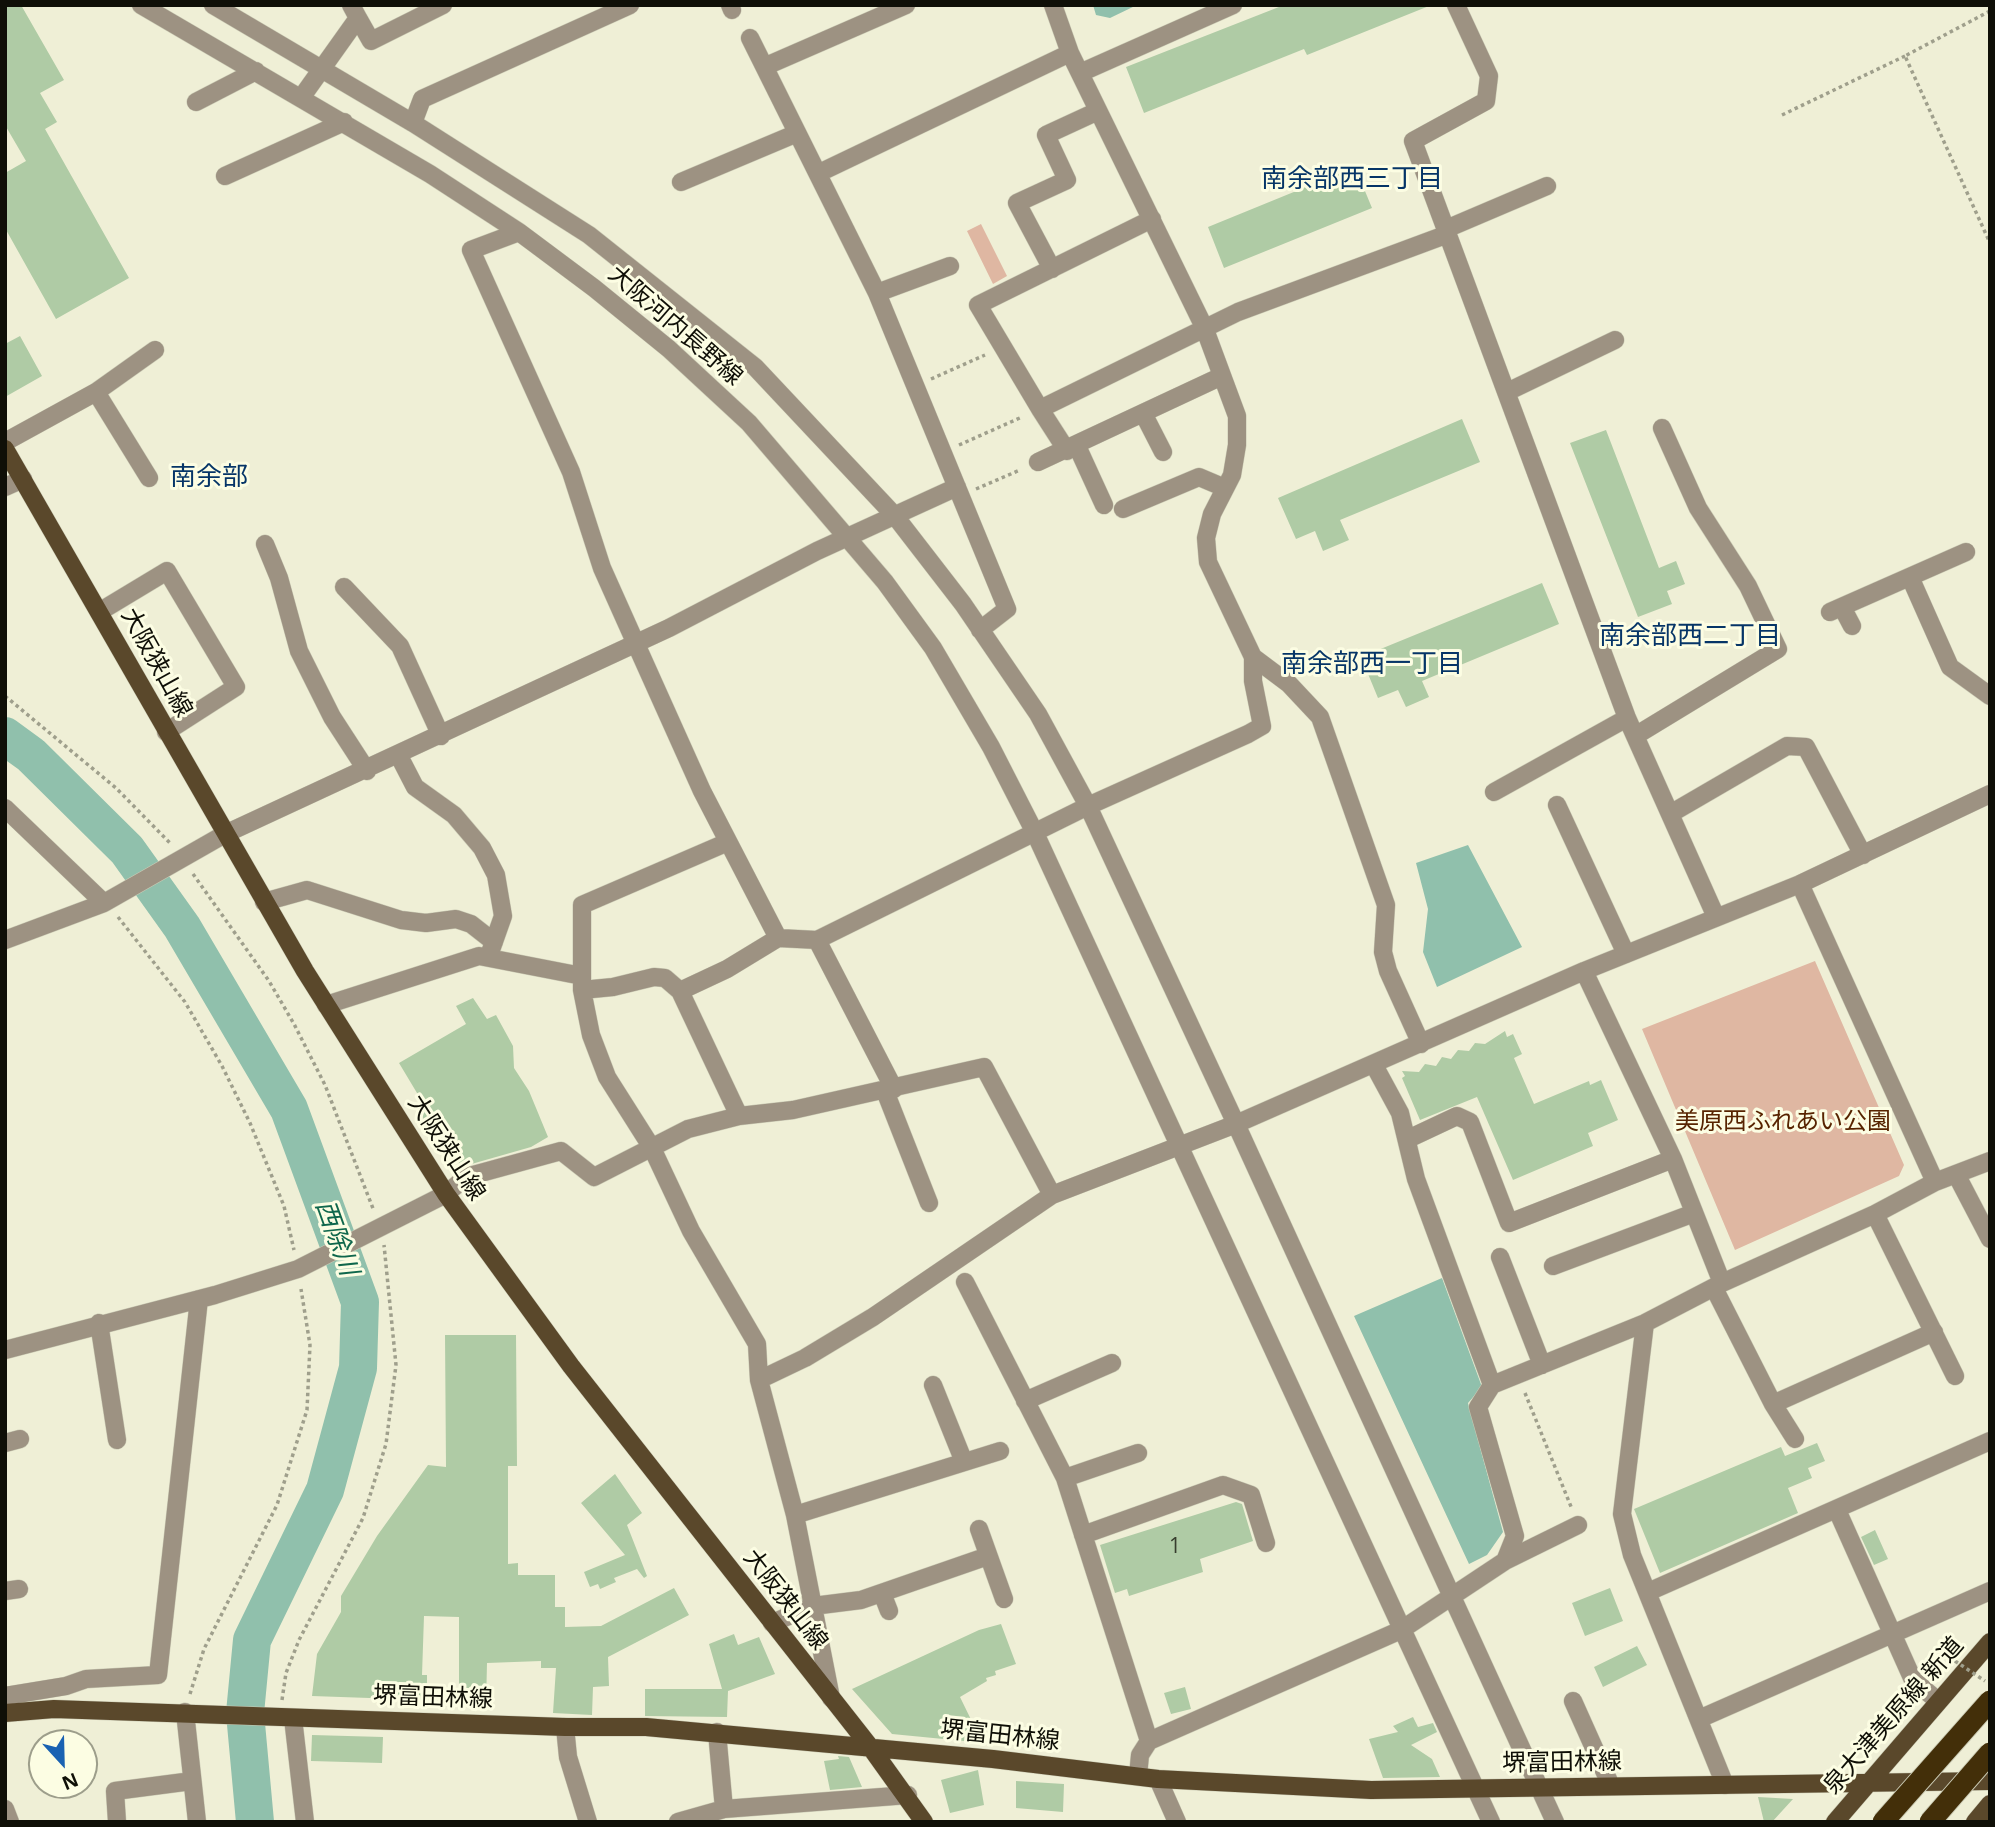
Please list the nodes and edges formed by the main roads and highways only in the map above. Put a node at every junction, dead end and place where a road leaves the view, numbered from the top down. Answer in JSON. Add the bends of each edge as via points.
{"nodes":[{"id":1,"x":5,"y":450,"type":"edge"},
{"id":2,"x":1990,"y":1642,"type":"edge"},
{"id":3,"x":1990,"y":1700,"type":"edge"},
{"id":4,"x":5,"y":1713,"type":"edge"},
{"id":5,"x":871,"y":1748,"type":"junction"},
{"id":6,"x":1990,"y":1754,"type":"edge"},
{"id":7,"x":1871,"y":1781,"type":"junction"},
{"id":8,"x":1990,"y":1781,"type":"edge"},
{"id":9,"x":1990,"y":1804,"type":"edge"},
{"id":10,"x":924,"y":1822,"type":"edge"},
{"id":11,"x":1835,"y":1822,"type":"edge"},
{"id":12,"x":1884,"y":1822,"type":"edge"},
{"id":13,"x":1930,"y":1822,"type":"edge"},
{"id":14,"x":1975,"y":1822,"type":"edge"}],
"edges":[{"from":1,"to":5,"type":"main road","name":"大阪狭山線","via":[[264,902],[446,1194],[571,1366]]},
{"from":2,"to":7,"type":"main road","name":"泉大津美原線 新道"},
{"from":3,"to":12,"type":"highway","bridge":true},
{"from":4,"to":5,"type":"main road","name":"堺富田林線","via":[[54,1709],[285,1712],[646,1727]]},
{"from":5,"to":7,"type":"main road","name":"堺富田林線","via":[[1158,1779],[1371,1790]]},
{"from":5,"to":10,"type":"main road","name":"大阪狭山線"},
{"from":6,"to":13,"type":"highway","bridge":true},
{"from":7,"to":8,"type":"main road","name":"堺富田林線"},
{"from":7,"to":11,"type":"main road","name":"泉大津美原線 新道"},
{"from":9,"to":14,"type":"main road"}]}
